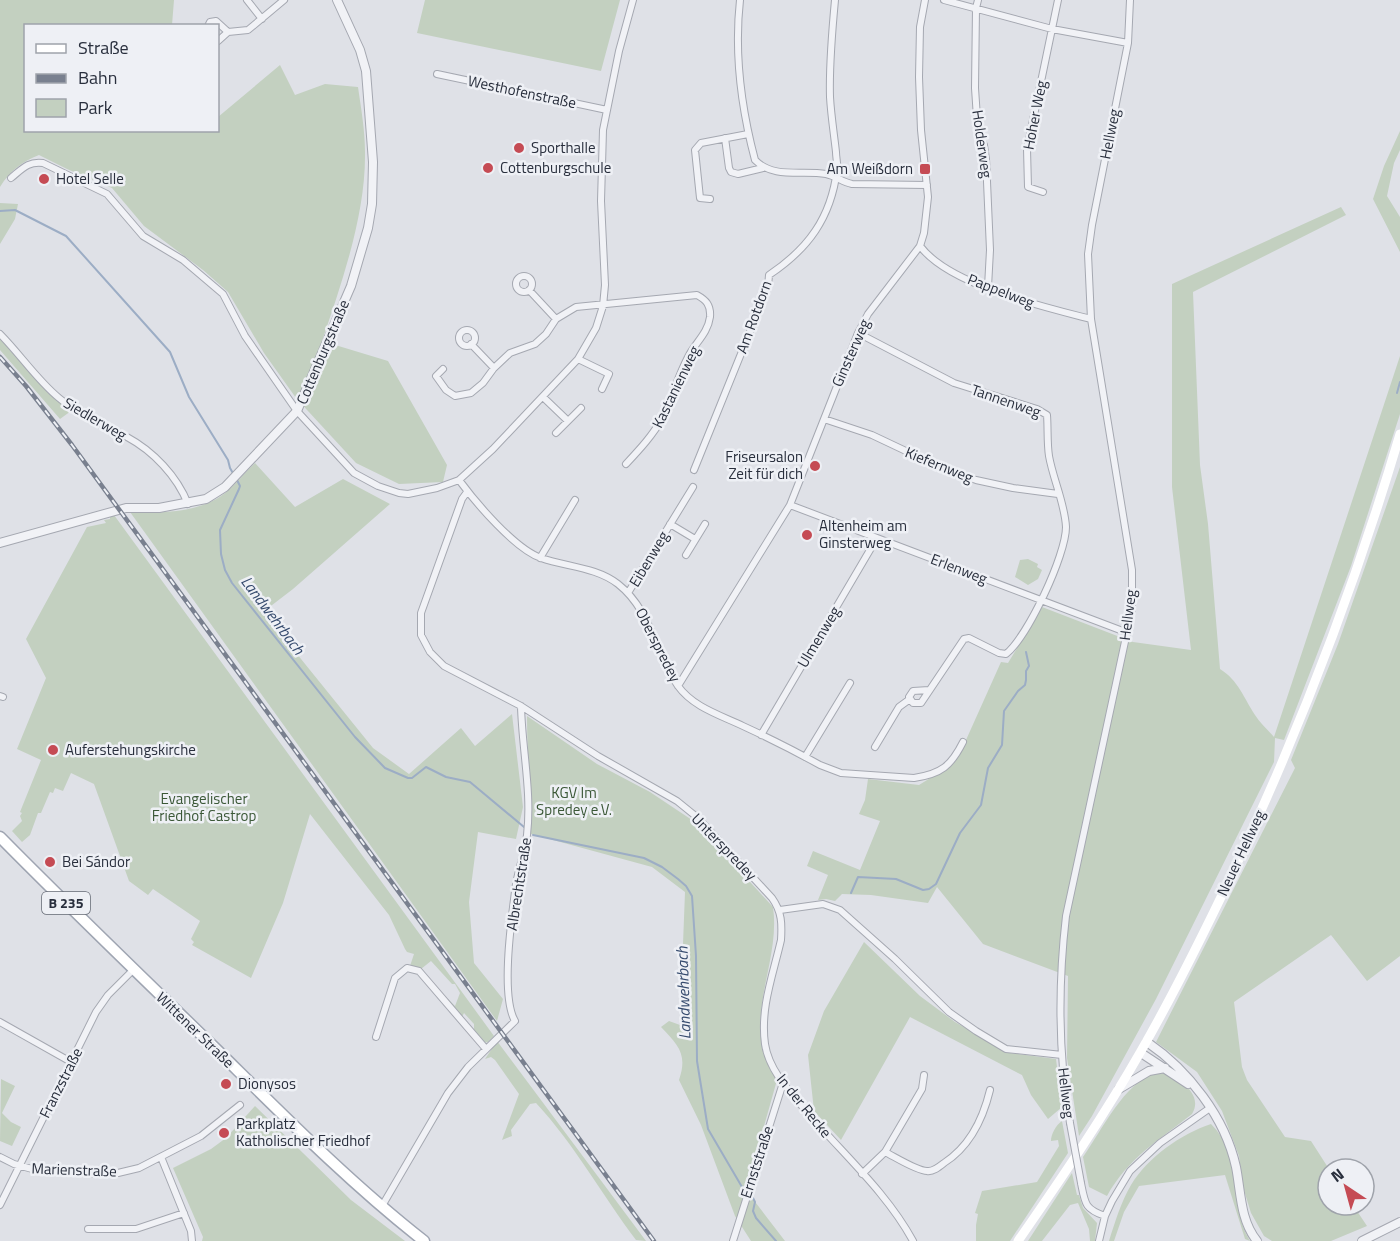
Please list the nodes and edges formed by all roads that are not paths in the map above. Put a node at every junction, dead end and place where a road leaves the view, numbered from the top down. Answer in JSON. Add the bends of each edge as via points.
{"nodes":[{"id":1,"x":246,"y":0,"type":"edge"},
{"id":2,"x":284,"y":0,"type":"edge"},
{"id":3,"x":337,"y":0,"type":"edge"},
{"id":4,"x":633,"y":0,"type":"edge"},
{"id":5,"x":740,"y":0,"type":"edge"},
{"id":6,"x":836,"y":0,"type":"edge"},
{"id":7,"x":925,"y":0,"type":"edge"},
{"id":8,"x":944,"y":0,"type":"edge"},
{"id":9,"x":978,"y":0,"type":"edge"},
{"id":10,"x":1058,"y":0,"type":"edge"},
{"id":11,"x":1130,"y":0,"type":"edge"},
{"id":12,"x":976,"y":8,"type":"junction"},
{"id":13,"x":262,"y":19,"type":"junction"},
{"id":14,"x":209,"y":24,"type":"edge"},
{"id":15,"x":1052,"y":29,"type":"junction"},
{"id":16,"x":228,"y":32,"type":"junction"},
{"id":17,"x":219,"y":40,"type":"edge"},
{"id":18,"x":1128,"y":43,"type":"junction"},
{"id":19,"x":437,"y":74,"type":"dead end"},
{"id":20,"x":607,"y":110,"type":"junction"},
{"id":21,"x":748,"y":134,"type":"junction"},
{"id":22,"x":725,"y":138,"type":"junction"},
{"id":23,"x":762,"y":168,"type":"junction"},
{"id":24,"x":835,"y":177,"type":"junction"},
{"id":25,"x":11,"y":178,"type":"dead end"},
{"id":26,"x":927,"y":185,"type":"junction"},
{"id":27,"x":1042,"y":192,"type":"dead end"},
{"id":28,"x":710,"y":199,"type":"dead end"},
{"id":29,"x":920,"y":246,"type":"junction"},
{"id":30,"x":988,"y":288,"type":"junction"},
{"id":31,"x":529,"y":290,"type":"dead end"},
{"id":32,"x":603,"y":306,"type":"junction"},
{"id":33,"x":556,"y":319,"type":"junction"},
{"id":34,"x":1091,"y":319,"type":"junction"},
{"id":35,"x":858,"y":333,"type":"junction"},
{"id":36,"x":0,"y":334,"type":"edge"},
{"id":37,"x":471,"y":344,"type":"dead end"},
{"id":38,"x":578,"y":358,"type":"junction"},
{"id":39,"x":494,"y":368,"type":"junction"},
{"id":40,"x":443,"y":369,"type":"dead end"},
{"id":41,"x":602,"y":389,"type":"dead end"},
{"id":42,"x":543,"y":397,"type":"junction"},
{"id":43,"x":581,"y":408,"type":"dead end"},
{"id":44,"x":297,"y":411,"type":"junction"},
{"id":45,"x":824,"y":419,"type":"junction"},
{"id":46,"x":568,"y":421,"type":"junction"},
{"id":47,"x":556,"y":434,"type":"dead end"},
{"id":48,"x":1400,"y":434,"type":"edge"},
{"id":49,"x":626,"y":464,"type":"dead end"},
{"id":50,"x":694,"y":470,"type":"dead end"},
{"id":51,"x":459,"y":480,"type":"junction"},
{"id":52,"x":693,"y":487,"type":"dead end"},
{"id":53,"x":467,"y":492,"type":"junction"},
{"id":54,"x":1058,"y":494,"type":"junction"},
{"id":55,"x":575,"y":500,"type":"dead end"},
{"id":56,"x":188,"y":504,"type":"junction"},
{"id":57,"x":789,"y":505,"type":"junction"},
{"id":58,"x":670,"y":524,"type":"junction"},
{"id":59,"x":705,"y":524,"type":"dead end"},
{"id":60,"x":877,"y":538,"type":"junction"},
{"id":61,"x":695,"y":539,"type":"junction"},
{"id":62,"x":0,"y":543,"type":"edge"},
{"id":63,"x":686,"y":555,"type":"dead end"},
{"id":64,"x":540,"y":558,"type":"junction"},
{"id":65,"x":628,"y":593,"type":"junction"},
{"id":66,"x":1041,"y":599,"type":"junction"},
{"id":67,"x":1128,"y":633,"type":"junction"},
{"id":68,"x":850,"y":683,"type":"dead end"},
{"id":69,"x":678,"y":686,"type":"junction"},
{"id":70,"x":929,"y":690,"type":"junction"},
{"id":71,"x":910,"y":699,"type":"junction"},
{"id":72,"x":521,"y":706,"type":"junction"},
{"id":73,"x":762,"y":735,"type":"junction"},
{"id":74,"x":963,"y":742,"type":"dead end"},
{"id":75,"x":875,"y":747,"type":"dead end"},
{"id":76,"x":805,"y":757,"type":"junction"},
{"id":77,"x":0,"y":837,"type":"edge"},
{"id":78,"x":780,"y":910,"type":"junction"},
{"id":79,"x":133,"y":970,"type":"junction"},
{"id":80,"x":0,"y":1022,"type":"edge"},
{"id":81,"x":376,"y":1037,"type":"dead end"},
{"id":82,"x":1147,"y":1042,"type":"junction"},
{"id":83,"x":486,"y":1049,"type":"junction"},
{"id":84,"x":1141,"y":1053,"type":"junction"},
{"id":85,"x":1062,"y":1055,"type":"junction"},
{"id":86,"x":71,"y":1062,"type":"junction"},
{"id":87,"x":1165,"y":1068,"type":"junction"},
{"id":88,"x":924,"y":1075,"type":"dead end"},
{"id":89,"x":783,"y":1083,"type":"junction"},
{"id":90,"x":1119,"y":1089,"type":"junction"},
{"id":91,"x":990,"y":1090,"type":"dead end"},
{"id":92,"x":1196,"y":1090,"type":"junction"},
{"id":93,"x":240,"y":1105,"type":"dead end"},
{"id":94,"x":1210,"y":1108,"type":"junction"},
{"id":95,"x":885,"y":1152,"type":"junction"},
{"id":96,"x":0,"y":1157,"type":"edge"},
{"id":97,"x":161,"y":1157,"type":"junction"},
{"id":98,"x":19,"y":1166,"type":"junction"},
{"id":99,"x":862,"y":1174,"type":"junction"},
{"id":100,"x":0,"y":1204,"type":"edge"},
{"id":101,"x":381,"y":1207,"type":"junction"},
{"id":102,"x":184,"y":1213,"type":"junction"},
{"id":103,"x":1105,"y":1216,"type":"junction"},
{"id":104,"x":1400,"y":1222,"type":"edge"},
{"id":105,"x":88,"y":1229,"type":"dead end"},
{"id":106,"x":192,"y":1241,"type":"edge"},
{"id":107,"x":424,"y":1241,"type":"edge"},
{"id":108,"x":733,"y":1241,"type":"edge"},
{"id":109,"x":913,"y":1241,"type":"edge"},
{"id":110,"x":1018,"y":1241,"type":"edge"},
{"id":111,"x":1099,"y":1241,"type":"edge"},
{"id":112,"x":1257,"y":1241,"type":"edge"},
{"id":113,"x":1362,"y":1241,"type":"edge"}],
"edges":[{"from":1,"to":13,"type":"street"},
{"from":2,"to":13,"type":"street"},
{"from":3,"to":44,"type":"street","name":"Cottenburgstraße","via":[[366,71],[374,162],[372,204],[351,286]]},
{"from":4,"to":20,"type":"street"},
{"from":5,"to":21,"type":"street","via":[[738,63]]},
{"from":6,"to":24,"type":"street","name":"Am Rotdorn","via":[[830,47]]},
{"from":7,"to":26,"type":"street","name":"Ginsterweg","via":[[919,77]]},
{"from":8,"to":12,"type":"street"},
{"from":9,"to":12,"type":"street","name":"Holderweg"},
{"from":10,"to":15,"type":"street","name":"Hoher Weg"},
{"from":11,"to":18,"type":"street","name":"Hellweg"},
{"from":12,"to":15,"type":"street"},
{"from":12,"to":30,"type":"street","name":"Holderweg","via":[[975,88],[978,133],[986,159]]},
{"from":13,"to":16,"type":"street","via":[[248,30]]},
{"from":14,"to":16,"type":"street","via":[[216,21]]},
{"from":15,"to":18,"type":"street"},
{"from":15,"to":27,"type":"street","name":"Hoher Weg","via":[[1027,149],[1028,187]]},
{"from":16,"to":17,"type":"street"},
{"from":18,"to":34,"type":"street","name":"Hellweg","via":[[1088,254]]},
{"from":19,"to":20,"type":"street","name":"Westhofenstraße"},
{"from":20,"to":32,"type":"street","via":[[601,179]]},
{"from":21,"to":22,"type":"street"},
{"from":21,"to":23,"type":"street","via":[[755,160]]},
{"from":22,"to":23,"type":"street","via":[[731,172]]},
{"from":22,"to":28,"type":"street","via":[[701,143],[695,150],[700,198]]},
{"from":23,"to":24,"type":"street"},
{"from":24,"to":26,"type":"street","via":[[852,184]]},
{"from":24,"to":50,"type":"street","name":"Am Rotdorn","via":[[823,220],[812,238],[790,261],[769,275],[768,287]]},
{"from":25,"to":44,"type":"street","via":[[28,164],[43,163],[107,194],[143,236],[183,260],[223,294],[245,336]]},
{"from":26,"to":29,"type":"street","name":"Ginsterweg","via":[[928,208]]},
{"from":29,"to":30,"type":"street","name":"Pappelweg","via":[[951,272]]},
{"from":29,"to":35,"type":"street","name":"Ginsterweg"},
{"from":30,"to":34,"type":"street","name":"Pappelweg"},
{"from":31,"to":33,"type":"street"},
{"from":32,"to":33,"type":"street","via":[[576,307]]},
{"from":32,"to":38,"type":"street","via":[[596,328]]},
{"from":32,"to":49,"type":"street","name":"Kastanienweg","via":[[697,295],[709,306],[705,332],[689,354],[663,416]]},
{"from":33,"to":39,"type":"street","via":[[535,344],[510,354]]},
{"from":34,"to":67,"type":"street","name":"Hellweg","via":[[1132,570]]},
{"from":35,"to":45,"type":"street","name":"Ginsterweg"},
{"from":35,"to":54,"type":"street","name":"Tannenweg","via":[[954,384],[1047,415],[1049,454]]},
{"from":36,"to":56,"type":"street","name":"Siedlerweg","via":[[57,396],[147,451],[178,484]]},
{"from":37,"to":39,"type":"street"},
{"from":38,"to":41,"type":"street","via":[[609,374]]},
{"from":38,"to":42,"type":"street"},
{"from":39,"to":40,"type":"street","via":[[471,393],[455,396],[436,376]]},
{"from":42,"to":46,"type":"street"},
{"from":42,"to":51,"type":"street"},
{"from":43,"to":46,"type":"street"},
{"from":44,"to":51,"type":"street","via":[[354,473],[378,486],[408,494]]},
{"from":44,"to":56,"type":"street","name":"Cottenburgstraße","via":[[215,495]]},
{"from":45,"to":54,"type":"street","name":"Kiefernweg","via":[[872,435],[976,480]]},
{"from":45,"to":57,"type":"street","name":"Ginsterweg"},
{"from":46,"to":47,"type":"street"},
{"from":48,"to":82,"type":"main road","name":"Neuer Hellweg","via":[[1343,607],[1290,744],[1181,981]]},
{"from":51,"to":53,"type":"street","name":"Oberspredey"},
{"from":52,"to":58,"type":"street","name":"Eibenweg"},
{"from":53,"to":64,"type":"street","name":"Oberspredey","via":[[519,546]]},
{"from":53,"to":72,"type":"street","name":"Unterspredey","via":[[421,613],[421,634],[430,652],[444,666]]},
{"from":54,"to":66,"type":"street","name":"Tannenweg","via":[[1066,527],[1064,541]]},
{"from":55,"to":64,"type":"street"},
{"from":56,"to":62,"type":"street","name":"Cottenburgstraße","via":[[126,508]]},
{"from":57,"to":60,"type":"street","name":"Erlenweg"},
{"from":57,"to":69,"type":"street","name":"Ginsterweg"},
{"from":58,"to":61,"type":"street","name":"Eibenweg"},
{"from":58,"to":65,"type":"street","name":"Eibenweg"},
{"from":59,"to":61,"type":"street","name":"Eibenweg"},
{"from":60,"to":66,"type":"street","name":"Erlenweg"},
{"from":60,"to":73,"type":"street","name":"Ulmenweg"},
{"from":61,"to":63,"type":"street","name":"Eibenweg"},
{"from":64,"to":65,"type":"street","name":"Oberspredey","via":[[601,574]]},
{"from":65,"to":69,"type":"street","name":"Oberspredey","via":[[642,610]]},
{"from":66,"to":67,"type":"street","name":"Erlenweg"},
{"from":66,"to":70,"type":"street","name":"Tannenweg","via":[[1018,642],[1006,654],[964,639]]},
{"from":67,"to":85,"type":"street","name":"Hellweg","via":[[1066,916],[1060,988]]},
{"from":68,"to":76,"type":"street"},
{"from":69,"to":73,"type":"street","name":"Oberspredey","via":[[697,705]]},
{"from":70,"to":71,"type":"street","via":[[913,691]]},
{"from":70,"to":71,"type":"street","via":[[921,703]]},
{"from":71,"to":75,"type":"street","via":[[899,708]]},
{"from":72,"to":78,"type":"street","name":"Unterspredey","via":[[687,809]]},
{"from":72,"to":83,"type":"street","name":"Albrechtstraße","via":[[529,793],[527,834],[516,883],[510,939],[509,1000],[515,1021]]},
{"from":73,"to":76,"type":"street","name":"Oberspredey"},
{"from":74,"to":76,"type":"street","name":"Oberspredey","via":[[949,764],[938,772],[914,778],[841,773]]},
{"from":77,"to":79,"type":"main road","name":"Wittener Straße","number":"B 235"},
{"from":78,"to":85,"type":"street","via":[[823,904],[840,910],[949,1012],[976,1031],[1006,1049]]},
{"from":78,"to":89,"type":"street","name":"In der Recke","via":[[781,940],[767,994],[764,1030],[768,1054]]},
{"from":79,"to":86,"type":"street","name":"Franzstraße","via":[[96,1012]]},
{"from":79,"to":101,"type":"main road","name":"Wittener Straße","number":"B 235"},
{"from":80,"to":86,"type":"street"},
{"from":81,"to":83,"type":"street","via":[[395,978],[407,968],[419,970]]},
{"from":82,"to":84,"type":"main road","name":"Neuer Hellweg"},
{"from":82,"to":92,"type":"street","via":[[1175,1064]]},
{"from":83,"to":101,"type":"street","name":"Albrechtstraße","via":[[440,1104]]},
{"from":84,"to":87,"type":"street"},
{"from":84,"to":90,"type":"main road","name":"Neuer Hellweg"},
{"from":85,"to":103,"type":"street","name":"Hellweg","bridge":true,"via":[[1070,1123],[1087,1206]]},
{"from":86,"to":98,"type":"street","name":"Franzstraße"},
{"from":87,"to":90,"type":"street","via":[[1149,1071]]},
{"from":87,"to":92,"type":"street"},
{"from":88,"to":95,"type":"street","via":[[922,1089]]},
{"from":89,"to":99,"type":"street","name":"In der Recke"},
{"from":89,"to":108,"type":"street","name":"Ernststraße"},
{"from":90,"to":110,"type":"main road","name":"Neuer Hellweg"},
{"from":91,"to":95,"type":"street","via":[[965,1145],[933,1170],[922,1170]]},
{"from":92,"to":94,"type":"street"},
{"from":93,"to":97,"type":"street","name":"Marienstraße","via":[[201,1136]]},
{"from":94,"to":103,"type":"street","via":[[1142,1158],[1130,1171]]},
{"from":94,"to":112,"type":"street","via":[[1234,1158],[1245,1218]]},
{"from":95,"to":99,"type":"street"},
{"from":96,"to":98,"type":"street","name":"Marienstraße"},
{"from":97,"to":98,"type":"street","name":"Marienstraße","via":[[139,1168],[107,1174]]},
{"from":97,"to":102,"type":"street"},
{"from":98,"to":100,"type":"street","name":"Franzstraße"},
{"from":99,"to":109,"type":"street","name":"In der Recke","via":[[888,1203]]},
{"from":101,"to":107,"type":"main road","name":"Wittener Straße","number":"B 235"},
{"from":102,"to":105,"type":"street","via":[[136,1229]]},
{"from":102,"to":106,"type":"street"},
{"from":103,"to":111,"type":"street"},
{"from":104,"to":113,"type":"street"}]}
